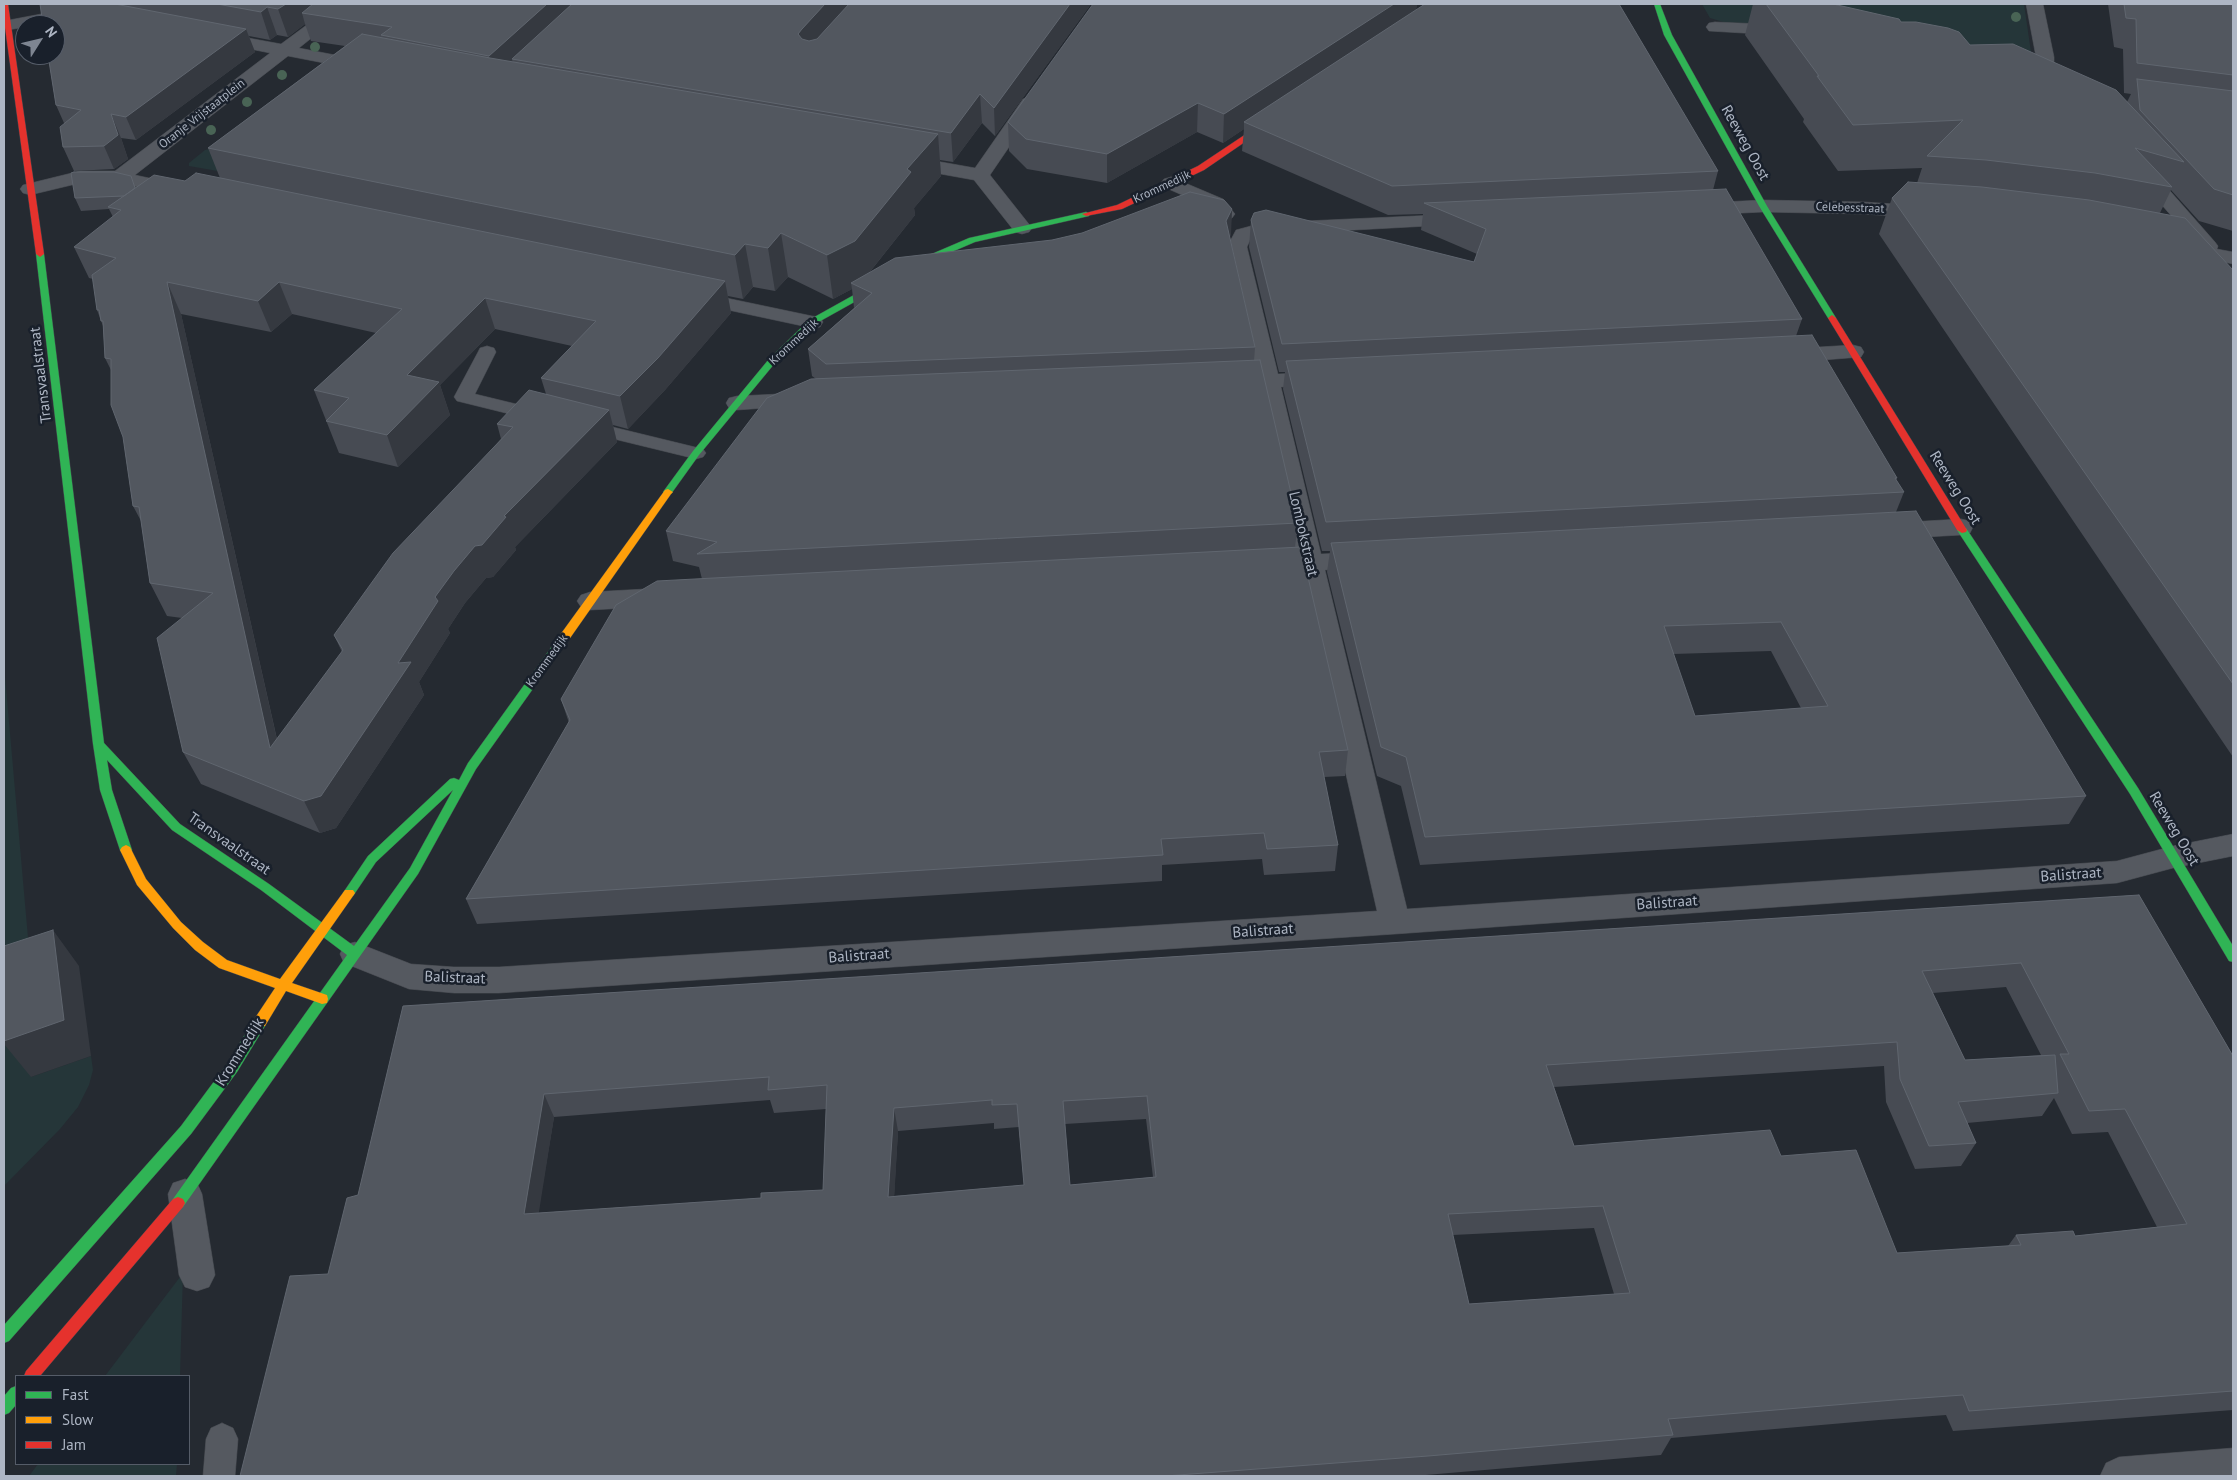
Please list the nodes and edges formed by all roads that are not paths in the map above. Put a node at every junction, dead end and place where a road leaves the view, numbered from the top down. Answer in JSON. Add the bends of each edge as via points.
{"nodes":[{"id":1,"x":5,"y":4,"type":"edge"},
{"id":2,"x":345,"y":4,"type":"edge"},
{"id":3,"x":1644,"y":4,"type":"edge"},
{"id":4,"x":1657,"y":4,"type":"edge"},
{"id":5,"x":2034,"y":4,"type":"edge"},
{"id":6,"x":90,"y":9,"type":"edge"},
{"id":7,"x":8,"y":25,"type":"junction"},
{"id":8,"x":1768,"y":26,"type":"edge"},
{"id":9,"x":1664,"y":27,"type":"junction"},
{"id":10,"x":1715,"y":27,"type":"dead end"},
{"id":11,"x":198,"y":34,"type":"edge"},
{"id":12,"x":285,"y":50,"type":"junction"},
{"id":13,"x":379,"y":68,"type":"edge"},
{"id":14,"x":2026,"y":72,"type":"edge"},
{"id":15,"x":1043,"y":85,"type":"edge"},
{"id":16,"x":1283,"y":114,"type":"edge"},
{"id":17,"x":883,"y":158,"type":"edge"},
{"id":18,"x":2131,"y":159,"type":"edge"},
{"id":19,"x":980,"y":175,"type":"junction"},
{"id":20,"x":120,"y":178,"type":"junction"},
{"id":21,"x":1171,"y":183,"type":"junction"},
{"id":22,"x":30,"y":189,"type":"junction"},
{"id":23,"x":198,"y":194,"type":"edge"},
{"id":24,"x":1763,"y":206,"type":"junction"},
{"id":25,"x":1684,"y":210,"type":"edge"},
{"id":26,"x":1940,"y":213,"type":"edge"},
{"id":27,"x":1478,"y":219,"type":"edge"},
{"id":28,"x":1022,"y":228,"type":"junction"},
{"id":29,"x":1243,"y":234,"type":"junction"},
{"id":30,"x":2167,"y":245,"type":"edge"},
{"id":31,"x":2224,"y":256,"type":"edge"},
{"id":32,"x":2233,"y":274,"type":"edge"},
{"id":33,"x":675,"y":293,"type":"edge"},
{"id":34,"x":812,"y":322,"type":"junction"},
{"id":35,"x":487,"y":352,"type":"dead end"},
{"id":36,"x":1853,"y":352,"type":"junction"},
{"id":37,"x":1763,"y":357,"type":"edge"},
{"id":38,"x":1347,"y":378,"type":"edge"},
{"id":39,"x":1267,"y":381,"type":"junction"},
{"id":40,"x":1208,"y":384,"type":"edge"},
{"id":41,"x":825,"y":399,"type":"edge"},
{"id":42,"x":737,"y":403,"type":"junction"},
{"id":43,"x":696,"y":453,"type":"junction"},
{"id":44,"x":1961,"y":527,"type":"junction"},
{"id":45,"x":1872,"y":532,"type":"edge"},
{"id":46,"x":1389,"y":558,"type":"edge"},
{"id":47,"x":1310,"y":563,"type":"junction"},
{"id":48,"x":1251,"y":566,"type":"edge"},
{"id":49,"x":689,"y":596,"type":"edge"},
{"id":50,"x":590,"y":601,"type":"junction"},
{"id":51,"x":99,"y":744,"type":"junction"},
{"id":52,"x":472,"y":766,"type":"junction"},
{"id":53,"x":2233,"y":845,"type":"edge"},
{"id":54,"x":2173,"y":857,"type":"junction"},
{"id":55,"x":1395,"y":922,"type":"junction"},
{"id":56,"x":324,"y":930,"type":"junction"},
{"id":57,"x":355,"y":954,"type":"junction"},
{"id":58,"x":2233,"y":957,"type":"edge"},
{"id":59,"x":283,"y":985,"type":"junction"},
{"id":60,"x":322,"y":999,"type":"junction"},
{"id":61,"x":185,"y":1194,"type":"junction"},
{"id":62,"x":197,"y":1275,"type":"dead end"},
{"id":63,"x":4,"y":1336,"type":"edge"},
{"id":64,"x":32,"y":1375,"type":"edge"},
{"id":65,"x":15,"y":1394,"type":"edge"},
{"id":66,"x":4,"y":1408,"type":"edge"},
{"id":67,"x":222,"y":1440,"type":"dead end"},
{"id":68,"x":2233,"y":1466,"type":"edge"},
{"id":69,"x":218,"y":1476,"type":"edge"},
{"id":70,"x":2119,"y":1476,"type":"edge"}],
"edges":[{"from":1,"to":7,"type":"street","name":"Transvaalstraat"},
{"from":2,"to":12,"type":"street","name":"Oranje Vrijstaatplein"},
{"from":3,"to":9,"type":"street","name":"Reeweg Oost"},
{"from":4,"to":9,"type":"street","name":"Reeweg Oost"},
{"from":5,"to":14,"type":"street","via":[[2052,79]]},
{"from":6,"to":7,"type":"street"},
{"from":7,"to":22,"type":"street","name":"Transvaalstraat"},
{"from":8,"to":10,"type":"street"},
{"from":9,"to":24,"type":"street","name":"Reeweg Oost"},
{"from":11,"to":12,"type":"street"},
{"from":12,"to":13,"type":"street"},
{"from":12,"to":20,"type":"street","name":"Oranje Vrijstaatplein"},
{"from":15,"to":19,"type":"street"},
{"from":16,"to":21,"type":"street","name":"Krommedijk","via":[[1201,168]]},
{"from":17,"to":19,"type":"street"},
{"from":18,"to":31,"type":"street"},
{"from":19,"to":28,"type":"street"},
{"from":20,"to":22,"type":"street","via":[[80,177]]},
{"from":20,"to":23,"type":"street"},
{"from":21,"to":28,"type":"street","name":"Krommedijk","via":[[1118,207]]},
{"from":21,"to":29,"type":"street","via":[[1216,203]]},
{"from":22,"to":51,"type":"street","name":"Transvaalstraat","via":[[45,283]]},
{"from":24,"to":25,"type":"street","name":"Celebesstraat"},
{"from":24,"to":26,"type":"street","name":"Celebesstraat"},
{"from":24,"to":36,"type":"street","name":"Reeweg Oost"},
{"from":27,"to":29,"type":"street","via":[[1262,229]]},
{"from":28,"to":34,"type":"street","name":"Krommedijk","via":[[972,240],[916,264]]},
{"from":29,"to":39,"type":"street","name":"Lombokstraat","via":[[1237,247]]},
{"from":30,"to":31,"type":"street"},
{"from":31,"to":32,"type":"street"},
{"from":33,"to":34,"type":"street"},
{"from":34,"to":42,"type":"street","name":"Krommedijk","via":[[772,361]]},
{"from":35,"to":43,"type":"lane","via":[[464,397]]},
{"from":36,"to":37,"type":"street"},
{"from":36,"to":44,"type":"street","name":"Reeweg Oost"},
{"from":38,"to":39,"type":"street"},
{"from":39,"to":40,"type":"street"},
{"from":39,"to":47,"type":"street","name":"Lombokstraat"},
{"from":41,"to":42,"type":"street"},
{"from":42,"to":43,"type":"street","name":"Krommedijk"},
{"from":43,"to":50,"type":"street","name":"Krommedijk"},
{"from":44,"to":45,"type":"street"},
{"from":44,"to":54,"type":"street","name":"Reeweg Oost"},
{"from":46,"to":47,"type":"street"},
{"from":47,"to":48,"type":"street"},
{"from":47,"to":55,"type":"street","name":"Lombokstraat"},
{"from":49,"to":50,"type":"street"},
{"from":50,"to":52,"type":"street","name":"Krommedijk"},
{"from":51,"to":56,"type":"street","name":"Transvaalstraat","via":[[176,826]]},
{"from":51,"to":59,"type":"street","name":"Transvaalstraat","via":[[106,790],[122,844],[141,882],[178,925],[223,964]]},
{"from":52,"to":56,"type":"street","name":"Krommedijk","via":[[372,859]]},
{"from":52,"to":57,"type":"street","name":"Krommedijk","via":[[414,871]]},
{"from":53,"to":54,"type":"street","name":"Balistraat"},
{"from":54,"to":55,"type":"street","name":"Balistraat","via":[[2117,872]]},
{"from":54,"to":58,"type":"street","name":"Reeweg Oost"},
{"from":55,"to":57,"type":"street","name":"Balistraat","via":[[499,980],[409,976]]},
{"from":56,"to":57,"type":"street","name":"Transvaalstraat"},
{"from":56,"to":59,"type":"street","name":"Krommedijk"},
{"from":57,"to":60,"type":"street","name":"Krommedijk"},
{"from":59,"to":60,"type":"street","name":"Transvaalstraat"},
{"from":59,"to":63,"type":"street","name":"Krommedijk","via":[[232,1068],[186,1130]]},
{"from":60,"to":61,"type":"street","name":"Krommedijk"},
{"from":61,"to":62,"type":"street"},
{"from":61,"to":64,"type":"street","name":"Krommedijk"},
{"from":65,"to":66,"type":"street"},
{"from":67,"to":69,"type":"lane"},
{"from":68,"to":70,"type":"street"}]}
